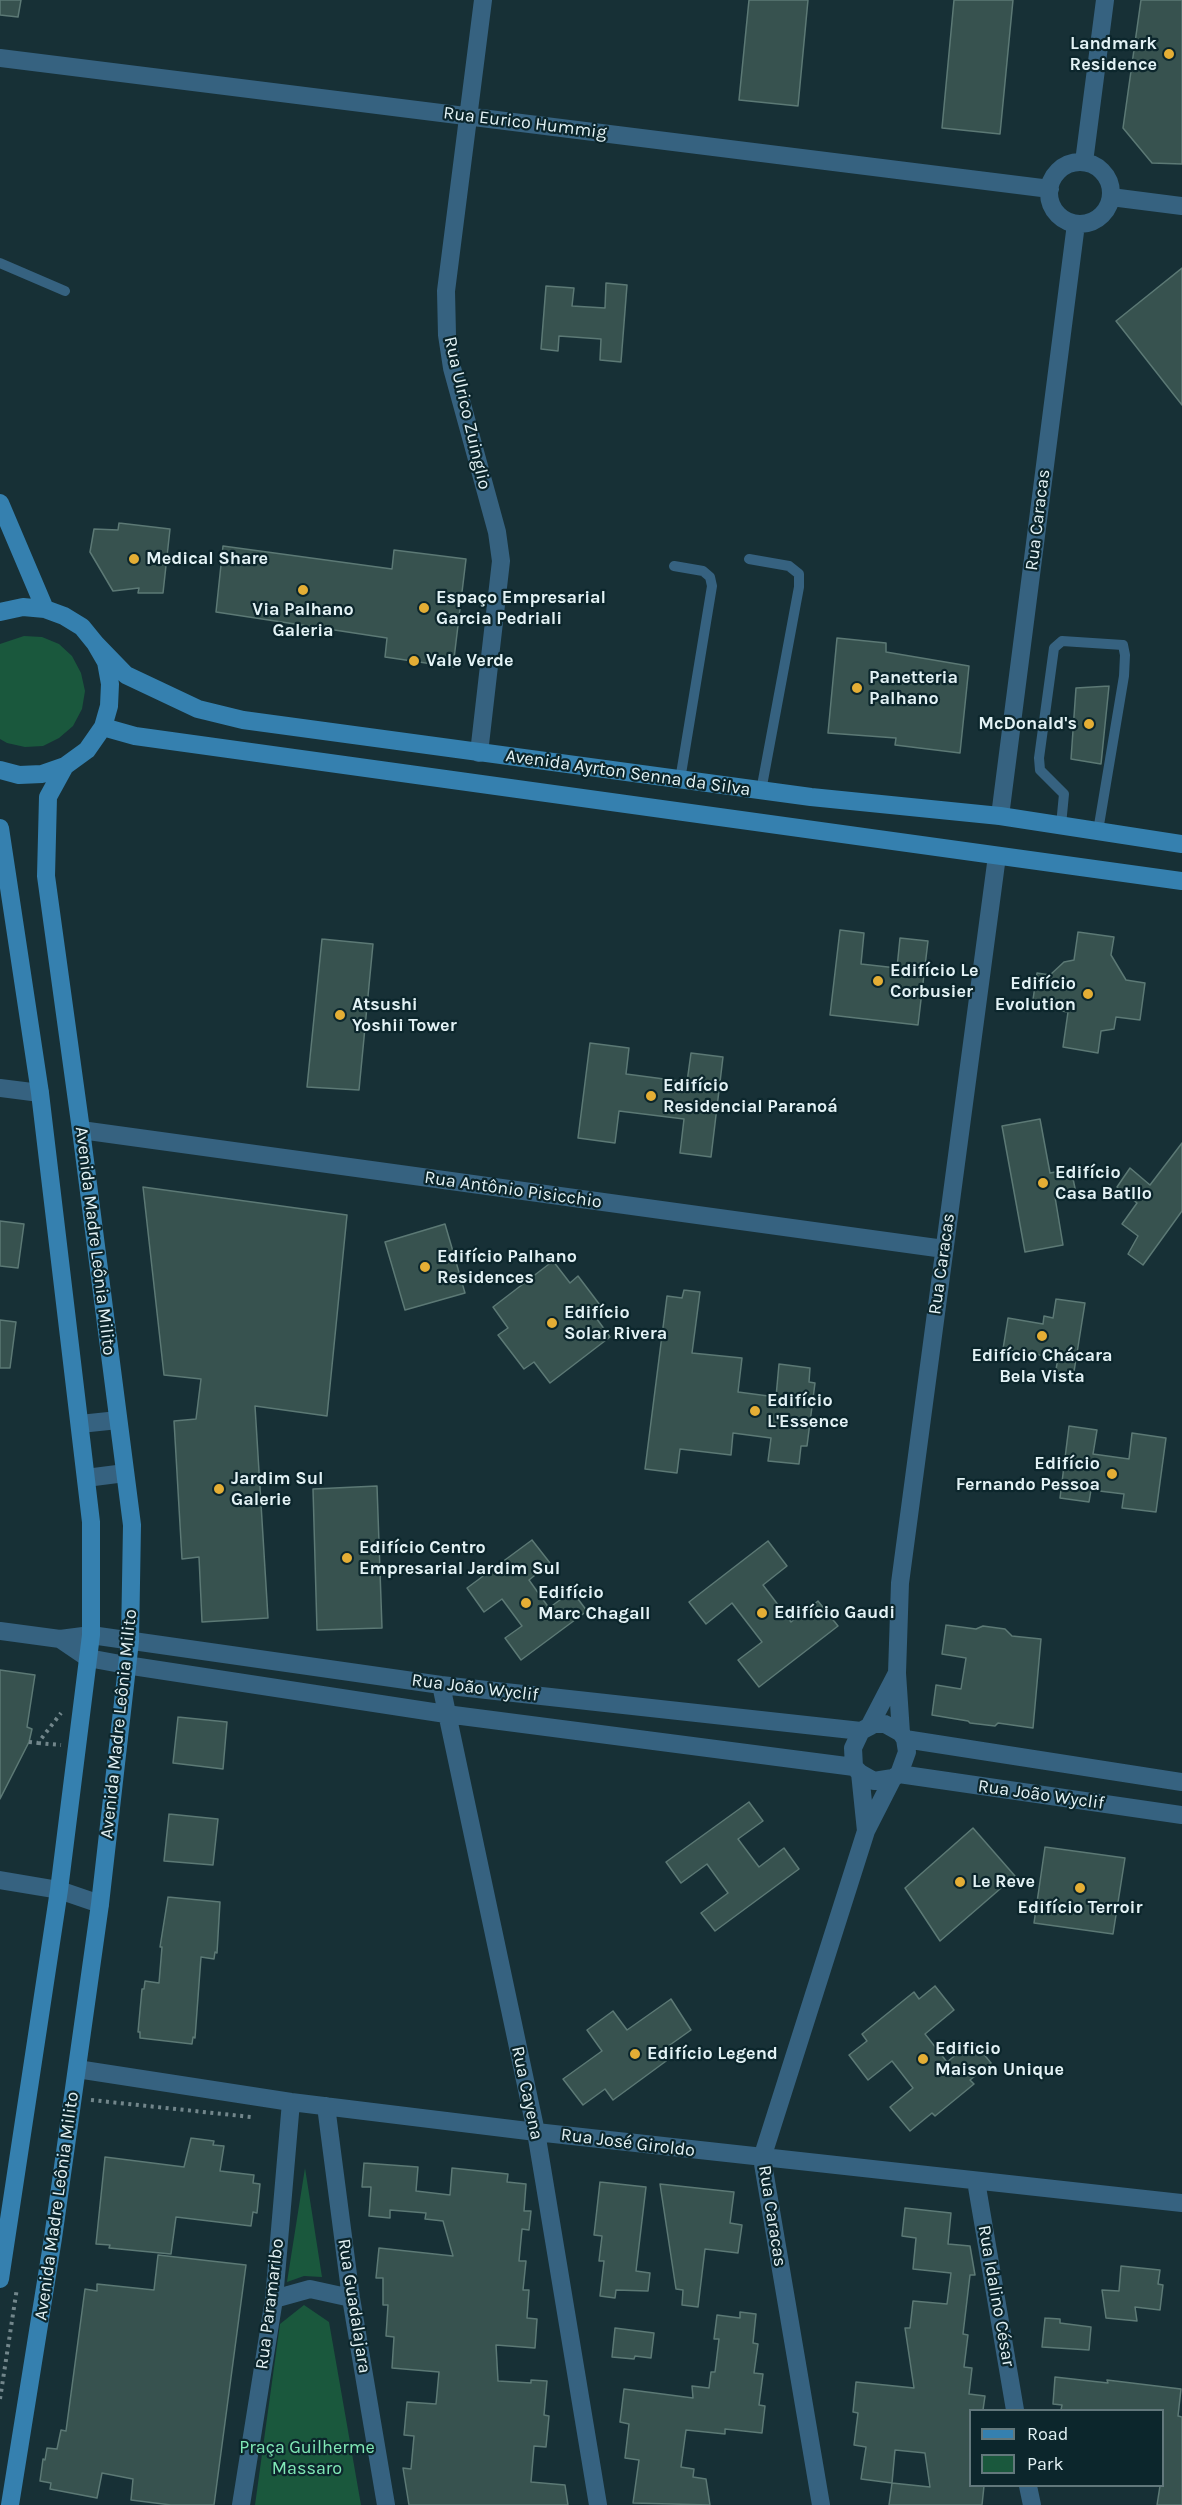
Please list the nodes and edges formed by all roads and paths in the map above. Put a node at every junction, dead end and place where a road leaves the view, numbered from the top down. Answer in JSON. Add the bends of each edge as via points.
{"nodes":[{"id":1,"x":483,"y":0,"type":"edge"},
{"id":2,"x":1105,"y":0,"type":"edge"},
{"id":3,"x":0,"y":58,"type":"edge"},
{"id":4,"x":469,"y":115,"type":"junction"},
{"id":5,"x":1084,"y":162,"type":"junction"},
{"id":6,"x":1050,"y":189,"type":"junction"},
{"id":7,"x":1111,"y":197,"type":"junction"},
{"id":8,"x":1182,"y":206,"type":"edge"},
{"id":9,"x":1076,"y":224,"type":"junction"},
{"id":10,"x":0,"y":263,"type":"edge"},
{"id":11,"x":64,"y":291,"type":"dead end"},
{"id":12,"x":0,"y":503,"type":"edge"},
{"id":13,"x":749,"y":559,"type":"dead end"},
{"id":14,"x":674,"y":566,"type":"dead end"},
{"id":15,"x":45,"y":609,"type":"junction"},
{"id":16,"x":0,"y":612,"type":"edge"},
{"id":17,"x":95,"y":643,"type":"junction"},
{"id":18,"x":102,"y":727,"type":"junction"},
{"id":19,"x":479,"y":753,"type":"junction"},
{"id":20,"x":65,"y":766,"type":"junction"},
{"id":21,"x":0,"y":770,"type":"edge"},
{"id":22,"x":680,"y":780,"type":"junction"},
{"id":23,"x":761,"y":791,"type":"junction"},
{"id":24,"x":1000,"y":816,"type":"junction"},
{"id":25,"x":1061,"y":825,"type":"junction"},
{"id":26,"x":1098,"y":831,"type":"junction"},
{"id":27,"x":1,"y":837,"type":"edge"},
{"id":28,"x":1182,"y":844,"type":"edge"},
{"id":29,"x":997,"y":856,"type":"junction"},
{"id":30,"x":1182,"y":881,"type":"edge"},
{"id":31,"x":0,"y":1088,"type":"edge"},
{"id":32,"x":40,"y":1093,"type":"junction"},
{"id":33,"x":81,"y":1130,"type":"junction"},
{"id":34,"x":944,"y":1249,"type":"junction"},
{"id":35,"x":118,"y":1420,"type":"junction"},
{"id":36,"x":80,"y":1424,"type":"junction"},
{"id":37,"x":125,"y":1473,"type":"junction"},
{"id":38,"x":86,"y":1478,"type":"junction"},
{"id":39,"x":0,"y":1632,"type":"edge"},
{"id":40,"x":91,"y":1635,"type":"junction"},
{"id":41,"x":60,"y":1639,"type":"junction"},
{"id":42,"x":130,"y":1641,"type":"junction"},
{"id":43,"x":88,"y":1658,"type":"junction"},
{"id":44,"x":126,"y":1665,"type":"junction"},
{"id":45,"x":897,"y":1673,"type":"junction"},
{"id":46,"x":441,"y":1684,"type":"junction"},
{"id":47,"x":65,"y":1708,"type":"dead end"},
{"id":48,"x":446,"y":1714,"type":"junction"},
{"id":49,"x":865,"y":1729,"type":"junction"},
{"id":50,"x":903,"y":1736,"type":"junction"},
{"id":51,"x":29,"y":1742,"type":"dead end"},
{"id":52,"x":857,"y":1770,"type":"junction"},
{"id":53,"x":896,"y":1776,"type":"junction"},
{"id":54,"x":1182,"y":1782,"type":"edge"},
{"id":55,"x":1182,"y":1815,"type":"edge"},
{"id":56,"x":866,"y":1831,"type":"junction"},
{"id":57,"x":2,"y":1876,"type":"edge"},
{"id":58,"x":59,"y":1890,"type":"junction"},
{"id":59,"x":100,"y":1904,"type":"junction"},
{"id":60,"x":77,"y":2068,"type":"junction"},
{"id":61,"x":291,"y":2102,"type":"junction"},
{"id":62,"x":326,"y":2106,"type":"junction"},
{"id":63,"x":536,"y":2132,"type":"junction"},
{"id":64,"x":762,"y":2158,"type":"junction"},
{"id":65,"x":976,"y":2181,"type":"junction"},
{"id":66,"x":1182,"y":2203,"type":"edge"},
{"id":67,"x":0,"y":2279,"type":"edge"},
{"id":68,"x":351,"y":2298,"type":"junction"},
{"id":69,"x":274,"y":2299,"type":"junction"},
{"id":70,"x":1016,"y":2409,"type":"edge"},
{"id":71,"x":1028,"y":2487,"type":"edge"},
{"id":72,"x":10,"y":2505,"type":"edge"},
{"id":73,"x":241,"y":2505,"type":"edge"},
{"id":74,"x":386,"y":2505,"type":"edge"},
{"id":75,"x":598,"y":2505,"type":"edge"},
{"id":76,"x":821,"y":2505,"type":"edge"},
{"id":77,"x":1032,"y":2505,"type":"edge"}],
"edges":[{"from":1,"to":4,"type":"street","name":"Rua Ulrico Zuinglio"},
{"from":2,"to":5,"type":"street"},
{"from":3,"to":4,"type":"street","name":"Rua Eurico Hummig"},
{"from":4,"to":6,"type":"street","name":"Rua Eurico Hummig"},
{"from":4,"to":19,"type":"street","name":"Rua Ulrico Zuinglio","via":[[446,291],[452,368],[501,561]]},
{"from":5,"to":6,"type":"street","via":[[1065,166]]},
{"from":5,"to":7,"type":"street","via":[[1107,178]]},
{"from":6,"to":9,"type":"street","via":[[1053,208],[1059,216]]},
{"from":7,"to":8,"type":"street"},
{"from":7,"to":9,"type":"street","via":[[1095,220]]},
{"from":9,"to":24,"type":"street","name":"Rua Caracas"},
{"from":10,"to":11,"type":"lane"},
{"from":12,"to":15,"type":"main road"},
{"from":13,"to":23,"type":"lane","via":[[789,566],[799,574]]},
{"from":14,"to":22,"type":"lane","via":[[703,571],[712,585]]},
{"from":15,"to":16,"type":"main road","via":[[23,607]]},
{"from":15,"to":17,"type":"main road","name":"Avenida Ayrton Senna da Silva","via":[[82,627]]},
{"from":17,"to":18,"type":"main road","via":[[106,662],[110,684],[109,706]]},
{"from":17,"to":19,"type":"main road","name":"Avenida Ayrton Senna da Silva","via":[[126,675],[198,709],[243,720]]},
{"from":18,"to":20,"type":"main road","via":[[87,750]]},
{"from":18,"to":29,"type":"main road","name":"Avenida Ayrton Senna da Silva","via":[[135,736]]},
{"from":19,"to":22,"type":"main road","name":"Avenida Ayrton Senna da Silva"},
{"from":20,"to":21,"type":"main road","via":[[42,774],[19,775]]},
{"from":20,"to":33,"type":"main road","name":"Avenida Madre Leônia Milito","via":[[48,797],[46,876]]},
{"from":22,"to":23,"type":"main road","name":"Avenida Ayrton Senna da Silva"},
{"from":23,"to":24,"type":"main road","name":"Avenida Ayrton Senna da Silva"},
{"from":24,"to":25,"type":"main road","name":"Avenida Ayrton Senna da Silva"},
{"from":25,"to":26,"type":"main road","name":"Avenida Ayrton Senna da Silva"},
{"from":25,"to":26,"type":"lane","via":[[1064,794],[1040,770],[1039,758],[1054,648],[1062,641],[1123,645],[1124,676]]},
{"from":26,"to":28,"type":"main road","name":"Avenida Ayrton Senna da Silva"},
{"from":27,"to":32,"type":"main road","name":"Avenida Madre Leônia Milito"},
{"from":29,"to":30,"type":"main road","name":"Avenida Ayrton Senna da Silva"},
{"from":29,"to":34,"type":"street","name":"Rua Caracas"},
{"from":31,"to":32,"type":"street"},
{"from":32,"to":36,"type":"main road","name":"Avenida Madre Leônia Milito"},
{"from":33,"to":34,"type":"street","name":"Rua Antônio Pisicchio"},
{"from":33,"to":35,"type":"main road","name":"Avenida Madre Leônia Milito"},
{"from":34,"to":45,"type":"street","name":"Rua Caracas","via":[[900,1583]]},
{"from":35,"to":36,"type":"street"},
{"from":35,"to":37,"type":"main road","name":"Avenida Madre Leônia Milito"},
{"from":36,"to":38,"type":"main road","name":"Avenida Madre Leônia Milito"},
{"from":37,"to":38,"type":"street"},
{"from":37,"to":42,"type":"main road","name":"Avenida Madre Leônia Milito","via":[[132,1525]]},
{"from":38,"to":40,"type":"main road","name":"Avenida Madre Leônia Milito","via":[[91,1522]]},
{"from":39,"to":41,"type":"street"},
{"from":40,"to":41,"type":"street","name":"Rua João Wyclif"},
{"from":40,"to":42,"type":"street","name":"Rua João Wyclif"},
{"from":40,"to":43,"type":"main road","name":"Avenida Madre Leônia Milito"},
{"from":41,"to":43,"type":"street"},
{"from":42,"to":44,"type":"main road","name":"Avenida Madre Leônia Milito"},
{"from":42,"to":46,"type":"street","name":"Rua João Wyclif"},
{"from":43,"to":44,"type":"street","name":"Rua João Wyclif"},
{"from":43,"to":58,"type":"main road","name":"Avenida Madre Leônia Milito"},
{"from":44,"to":48,"type":"street","name":"Rua João Wyclif"},
{"from":44,"to":59,"type":"main road","name":"Avenida Madre Leônia Milito"},
{"from":45,"to":49,"type":"street","name":"Rua Caracas"},
{"from":45,"to":50,"type":"street","name":"Rua Caracas"},
{"from":46,"to":48,"type":"street","name":"Rua Cayena"},
{"from":46,"to":49,"type":"street","name":"Rua João Wyclif"},
{"from":47,"to":51,"type":"path","via":[[38,1743]]},
{"from":48,"to":52,"type":"street","name":"Rua João Wyclif"},
{"from":48,"to":63,"type":"street","name":"Rua Cayena"},
{"from":49,"to":50,"type":"street","name":"Rua João Wyclif","via":[[885,1724]]},
{"from":49,"to":52,"type":"street","name":"Rua Caracas","via":[[853,1748]]},
{"from":50,"to":53,"type":"street","name":"Rua Caracas","via":[[907,1752]]},
{"from":50,"to":54,"type":"street","name":"Rua João Wyclif"},
{"from":52,"to":53,"type":"street","name":"Rua João Wyclif","via":[[874,1781]]},
{"from":52,"to":56,"type":"street","name":"Rua Caracas"},
{"from":53,"to":55,"type":"street","name":"Rua João Wyclif"},
{"from":53,"to":56,"type":"street","name":"Rua Caracas"},
{"from":56,"to":64,"type":"street","name":"Rua Caracas"},
{"from":57,"to":58,"type":"street"},
{"from":58,"to":59,"type":"street"},
{"from":58,"to":67,"type":"main road","name":"Avenida Madre Leônia Milito"},
{"from":59,"to":60,"type":"main road","name":"Avenida Madre Leônia Milito"},
{"from":60,"to":61,"type":"street","name":"Rua José Giroldo"},
{"from":60,"to":72,"type":"main road","name":"Avenida Madre Leônia Milito"},
{"from":61,"to":62,"type":"street","name":"Rua José Giroldo"},
{"from":61,"to":69,"type":"street","name":"Rua Paramaribo"},
{"from":62,"to":63,"type":"street","name":"Rua José Giroldo"},
{"from":62,"to":68,"type":"street","name":"Rua Guadalajara"},
{"from":63,"to":64,"type":"street","name":"Rua José Giroldo"},
{"from":63,"to":75,"type":"street","name":"Rua Cayena"},
{"from":64,"to":65,"type":"street","name":"Rua José Giroldo"},
{"from":64,"to":76,"type":"street","name":"Rua Caracas"},
{"from":65,"to":66,"type":"street","name":"Rua José Giroldo"},
{"from":65,"to":70,"type":"street","name":"Rua Idalino César"},
{"from":68,"to":69,"type":"street","via":[[310,2289]]},
{"from":68,"to":74,"type":"street","name":"Rua Guadalajara"},
{"from":69,"to":73,"type":"street","name":"Rua Paramaribo"},
{"from":71,"to":77,"type":"street"}]}
